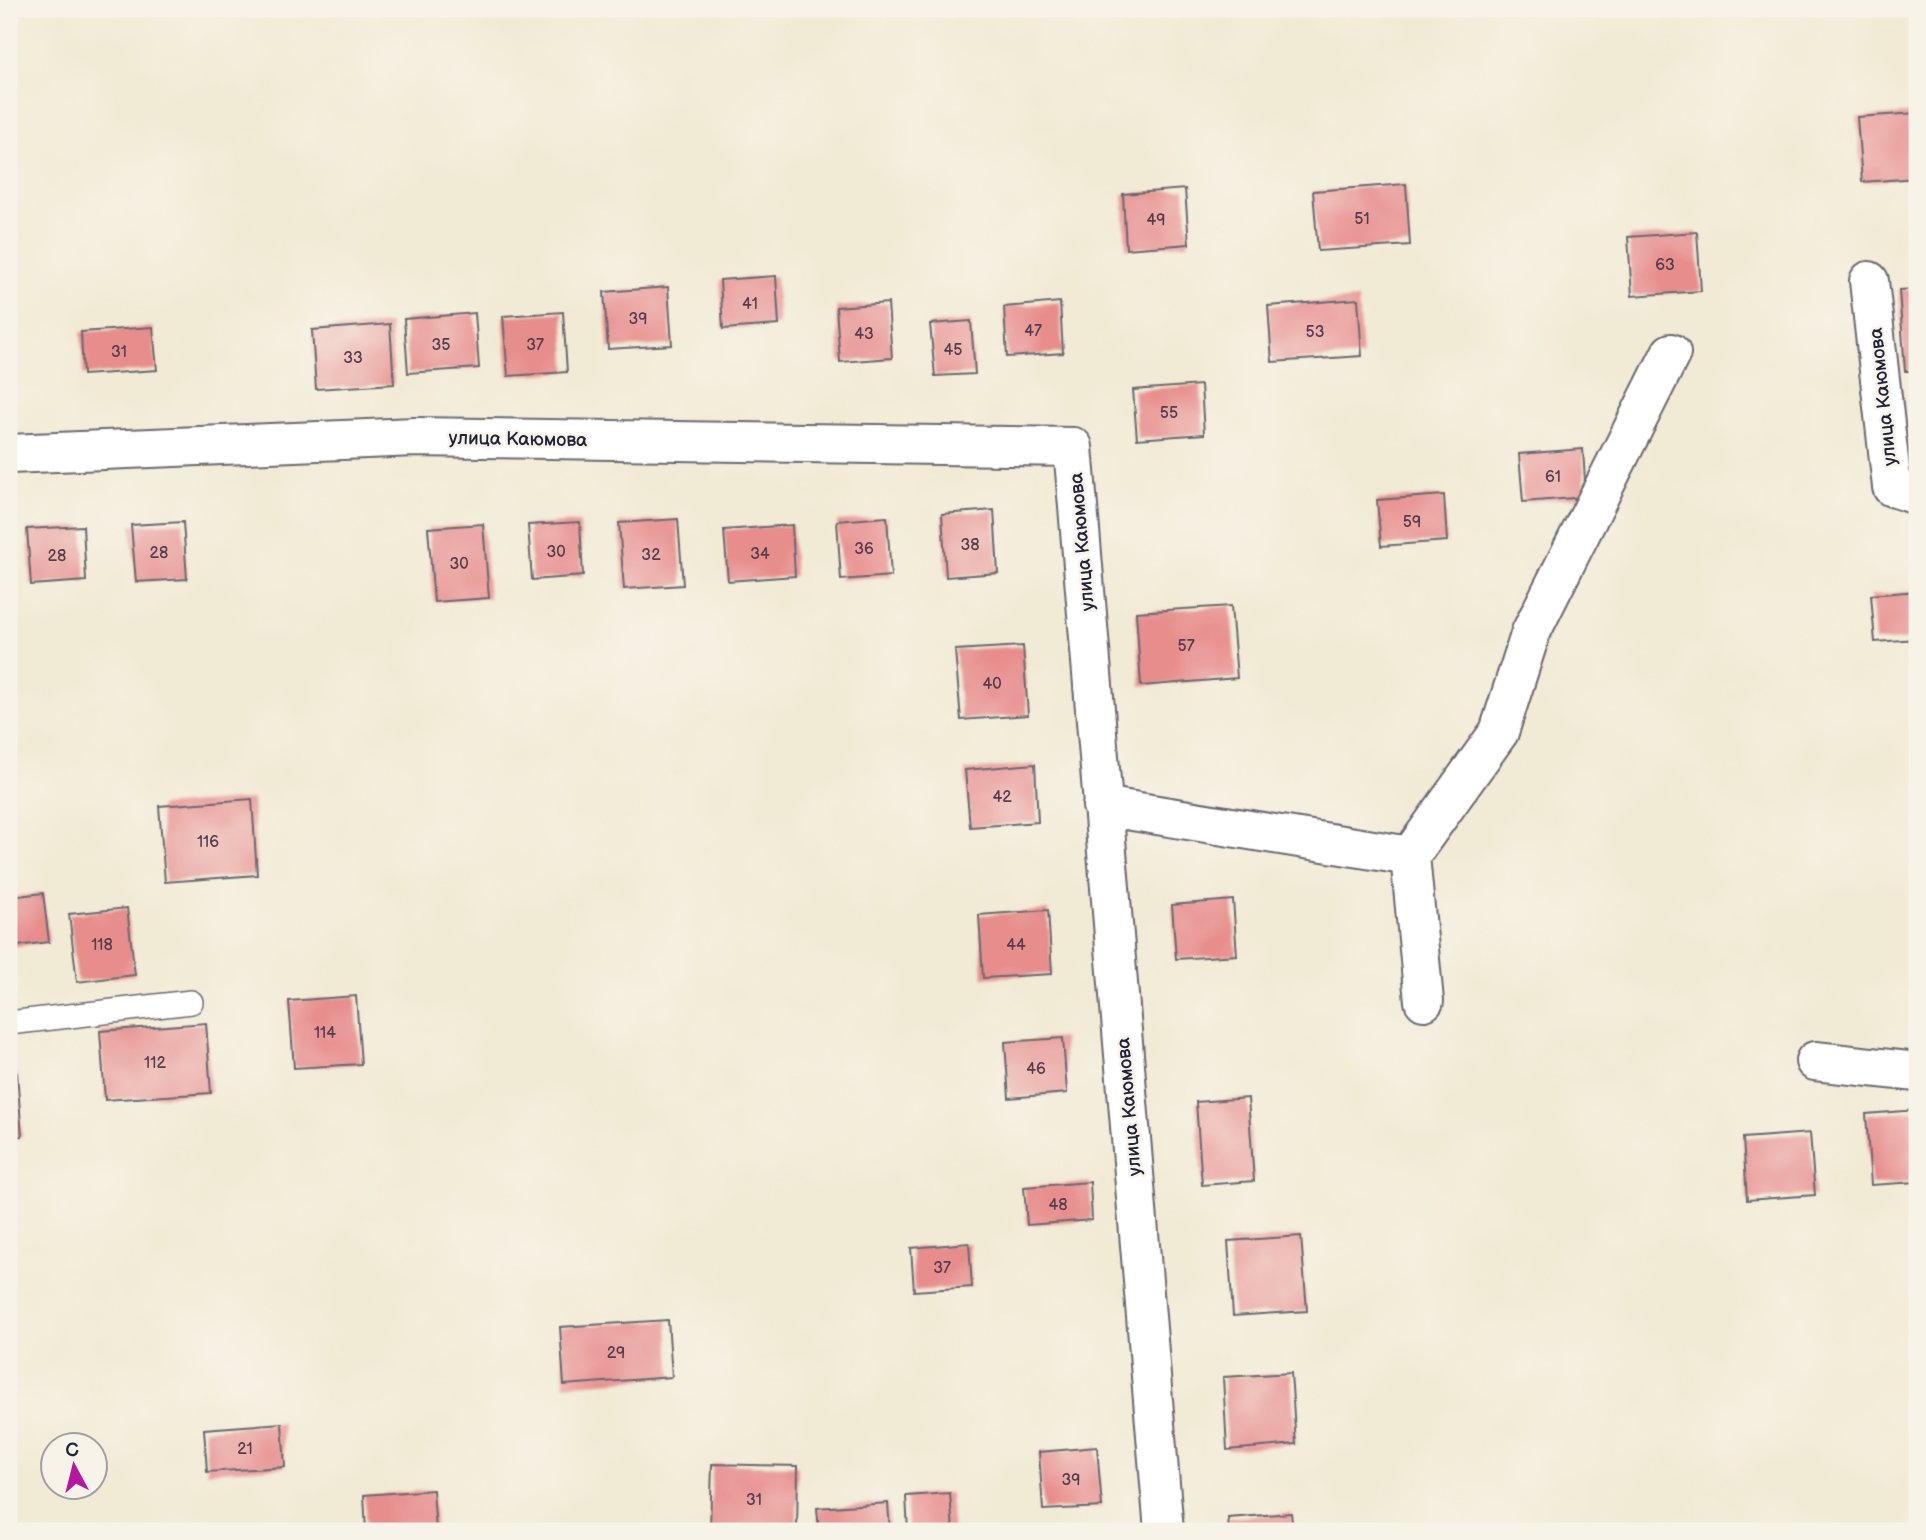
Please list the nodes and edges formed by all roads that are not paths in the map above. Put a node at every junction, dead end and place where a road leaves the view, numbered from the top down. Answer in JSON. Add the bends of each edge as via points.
{"nodes":[{"id":1,"x":1869,"y":281,"type":"dead end"},
{"id":2,"x":1671,"y":353,"type":"dead end"},
{"id":3,"x":9,"y":454,"type":"edge"},
{"id":4,"x":1917,"y":495,"type":"edge"},
{"id":5,"x":1102,"y":806,"type":"junction"},
{"id":6,"x":1410,"y":856,"type":"junction"},
{"id":7,"x":191,"y":1002,"type":"dead end"},
{"id":8,"x":1424,"y":1002,"type":"dead end"},
{"id":9,"x":9,"y":1023,"type":"edge"},
{"id":10,"x":1815,"y":1061,"type":"dead end"},
{"id":11,"x":1917,"y":1072,"type":"edge"},
{"id":12,"x":1164,"y":1531,"type":"edge"}],
"edges":[{"from":1,"to":4,"type":"street","name":"улица Каюмова","via":[[1892,487]]},
{"from":2,"to":6,"type":"street","via":[[1531,632],[1499,732]]},
{"from":3,"to":5,"type":"street","name":"улица Каюмова","via":[[415,437],[1073,447]]},
{"from":5,"to":6,"type":"street"},
{"from":5,"to":12,"type":"street","name":"улица Каюмова"},
{"from":6,"to":8,"type":"street"},
{"from":7,"to":9,"type":"lane"},
{"from":10,"to":11,"type":"street"}]}
